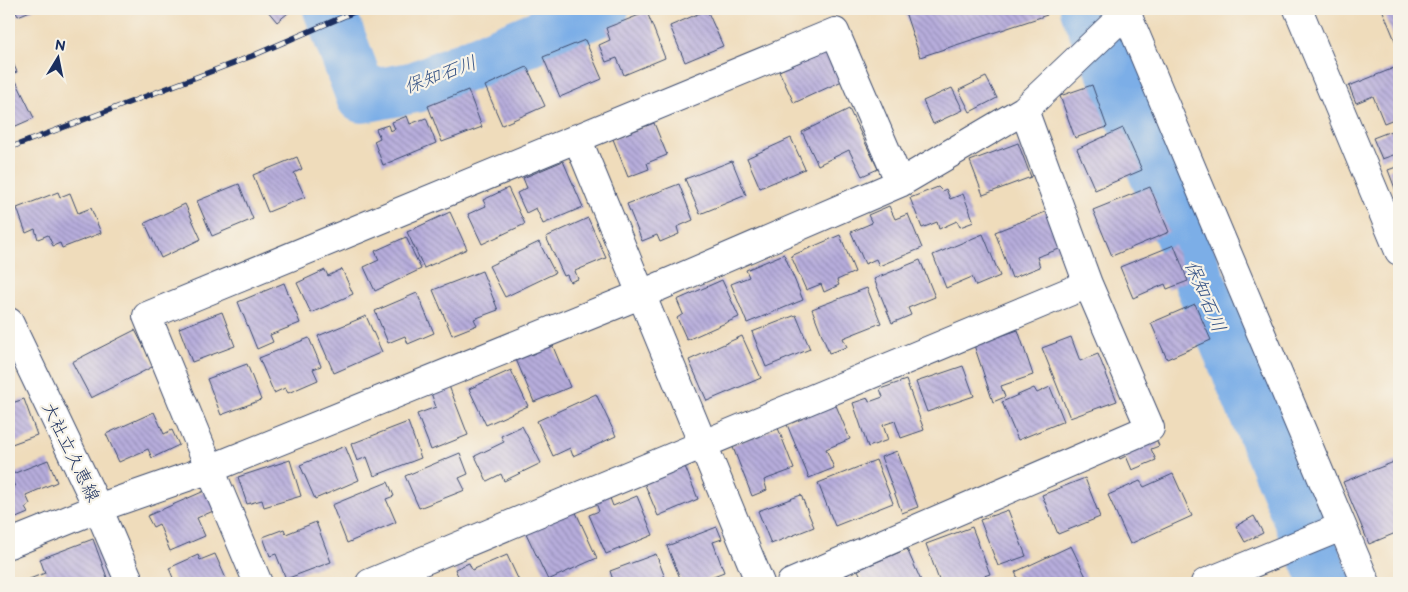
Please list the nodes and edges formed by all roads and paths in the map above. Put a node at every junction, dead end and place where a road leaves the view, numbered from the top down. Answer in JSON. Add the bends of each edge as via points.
{"nodes":[{"id":1,"x":1298,"y":9,"type":"edge"},
{"id":2,"x":1128,"y":10,"type":"edge"},
{"id":3,"x":1024,"y":110,"type":"junction"},
{"id":4,"x":576,"y":138,"type":"junction"},
{"id":5,"x":900,"y":183,"type":"junction"},
{"id":6,"x":1399,"y":252,"type":"edge"},
{"id":7,"x":1088,"y":284,"type":"junction"},
{"id":8,"x":642,"y":294,"type":"junction"},
{"id":9,"x":9,"y":322,"type":"edge"},
{"id":10,"x":702,"y":444,"type":"junction"},
{"id":11,"x":210,"y":469,"type":"junction"},
{"id":12,"x":98,"y":508,"type":"junction"},
{"id":13,"x":1341,"y":527,"type":"junction"},
{"id":14,"x":9,"y":544,"type":"edge"},
{"id":15,"x":130,"y":583,"type":"edge"},
{"id":16,"x":258,"y":583,"type":"edge"},
{"id":17,"x":370,"y":583,"type":"edge"},
{"id":18,"x":760,"y":583,"type":"edge"},
{"id":19,"x":791,"y":583,"type":"edge"},
{"id":20,"x":1205,"y":583,"type":"edge"},
{"id":21,"x":1366,"y":583,"type":"edge"}],
"edges":[{"from":1,"to":6,"type":"street"},
{"from":2,"to":3,"type":"street"},
{"from":2,"to":13,"type":"street"},
{"from":3,"to":5,"type":"street"},
{"from":3,"to":7,"type":"street"},
{"from":4,"to":5,"type":"street","via":[[835,32]]},
{"from":4,"to":8,"type":"street"},
{"from":4,"to":11,"type":"street","via":[[147,316]]},
{"from":5,"to":8,"type":"street"},
{"from":7,"to":10,"type":"street"},
{"from":7,"to":19,"type":"street","via":[[1150,428]]},
{"from":8,"to":10,"type":"street"},
{"from":8,"to":11,"type":"street"},
{"from":9,"to":12,"type":"street","name":"大社立久恵線"},
{"from":10,"to":17,"type":"street"},
{"from":10,"to":18,"type":"street"},
{"from":11,"to":12,"type":"street"},
{"from":11,"to":16,"type":"street"},
{"from":12,"to":14,"type":"street"},
{"from":12,"to":15,"type":"street","name":"大社立久恵線"},
{"from":13,"to":20,"type":"street"},
{"from":13,"to":21,"type":"street"}]}
